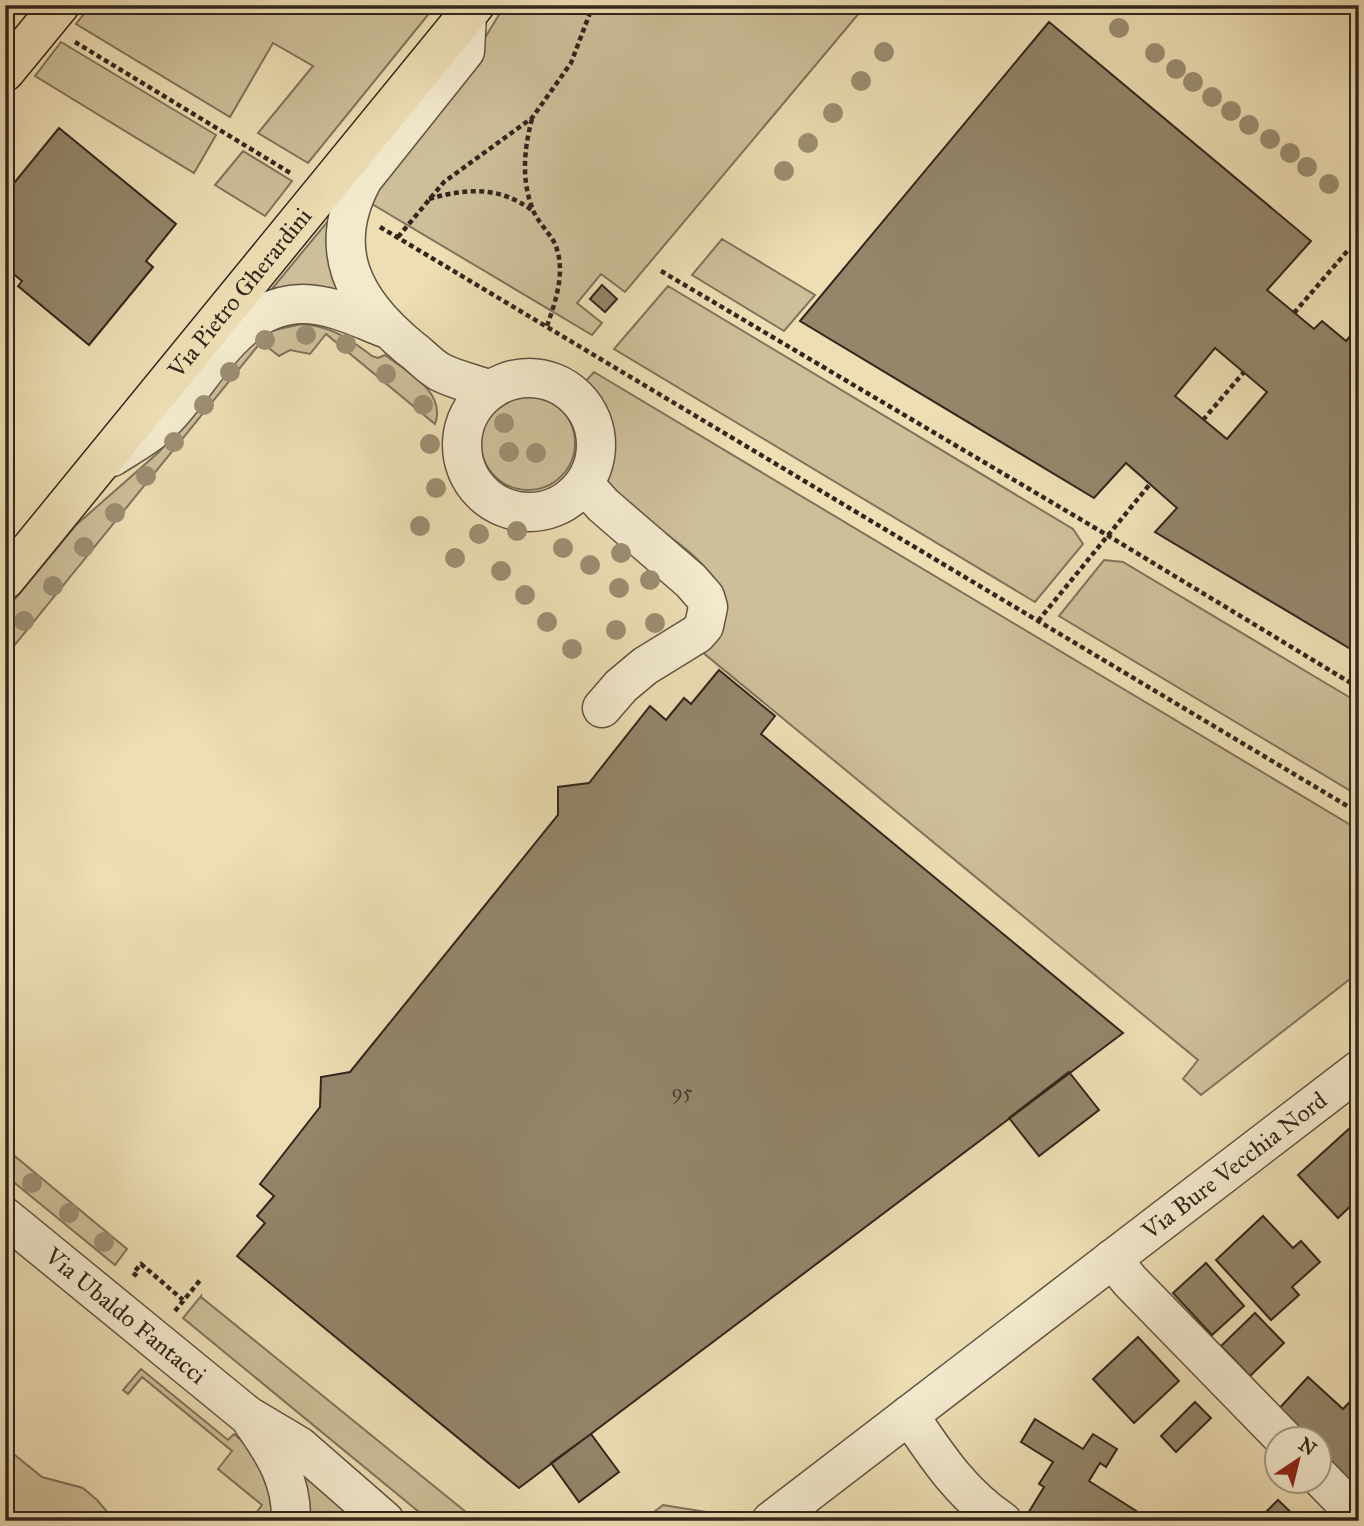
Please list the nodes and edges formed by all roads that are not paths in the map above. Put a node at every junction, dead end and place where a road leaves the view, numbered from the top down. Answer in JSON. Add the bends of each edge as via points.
{"nodes":[{"id":1,"x":471,"y":10,"type":"edge"},
{"id":2,"x":52,"y":15,"type":"edge"},
{"id":3,"x":5,"y":72,"type":"edge"},
{"id":4,"x":336,"y":201,"type":"junction"},
{"id":5,"x":385,"y":328,"type":"junction"},
{"id":6,"x":480,"y":402,"type":"junction"},
{"id":7,"x":98,"y":467,"type":"junction"},
{"id":8,"x":584,"y":484,"type":"junction"},
{"id":9,"x":5,"y":580,"type":"edge"},
{"id":10,"x":602,"y":708,"type":"dead end"},
{"id":11,"x":1359,"y":1070,"type":"edge"},
{"id":12,"x":5,"y":1217,"type":"edge"},
{"id":13,"x":1112,"y":1259,"type":"junction"},
{"id":14,"x":247,"y":1415,"type":"junction"},
{"id":15,"x":909,"y":1415,"type":"junction"},
{"id":16,"x":1269,"y":1424,"type":"edge"},
{"id":17,"x":1332,"y":1489,"type":"edge"},
{"id":18,"x":1359,"y":1517,"type":"edge"},
{"id":19,"x":292,"y":1521,"type":"edge"},
{"id":20,"x":385,"y":1521,"type":"edge"},
{"id":21,"x":771,"y":1521,"type":"edge"},
{"id":22,"x":1002,"y":1521,"type":"edge"}],
"edges":[{"from":1,"to":4,"type":"main road","name":"Via Pietro Gherardini"},
{"from":2,"to":3,"type":"main road"},
{"from":4,"to":5,"type":"street","via":[[351,275]]},
{"from":4,"to":7,"type":"main road","name":"Via Pietro Gherardini"},
{"from":5,"to":6,"type":"street"},
{"from":5,"to":7,"type":"street","via":[[322,306],[292,305],[264,314],[229,342],[163,421]]},
{"from":6,"to":8,"type":"street","via":[[503,383],[530,378],[556,384],[578,400],[592,422],[596,447]]},
{"from":6,"to":8,"type":"street","via":[[465,423],[465,467],[476,487],[496,503],[537,512],[563,503]]},
{"from":7,"to":9,"type":"main road","name":"Via Pietro Gherardini"},
{"from":8,"to":10,"type":"street","via":[[691,581],[708,607],[697,634],[645,666]]},
{"from":11,"to":13,"type":"street","name":"Via Bure Vecchia Nord"},
{"from":12,"to":14,"type":"street","name":"Via Ubaldo Fantacci"},
{"from":13,"to":15,"type":"street","name":"Via Bure Vecchia Nord"},
{"from":13,"to":16,"type":"street"},
{"from":14,"to":19,"type":"street","via":[[284,1472]]},
{"from":14,"to":20,"type":"street","via":[[299,1446]]},
{"from":15,"to":21,"type":"street","name":"Via Bure Vecchia Nord"},
{"from":15,"to":22,"type":"street","via":[[954,1480]]},
{"from":17,"to":18,"type":"street"}]}
